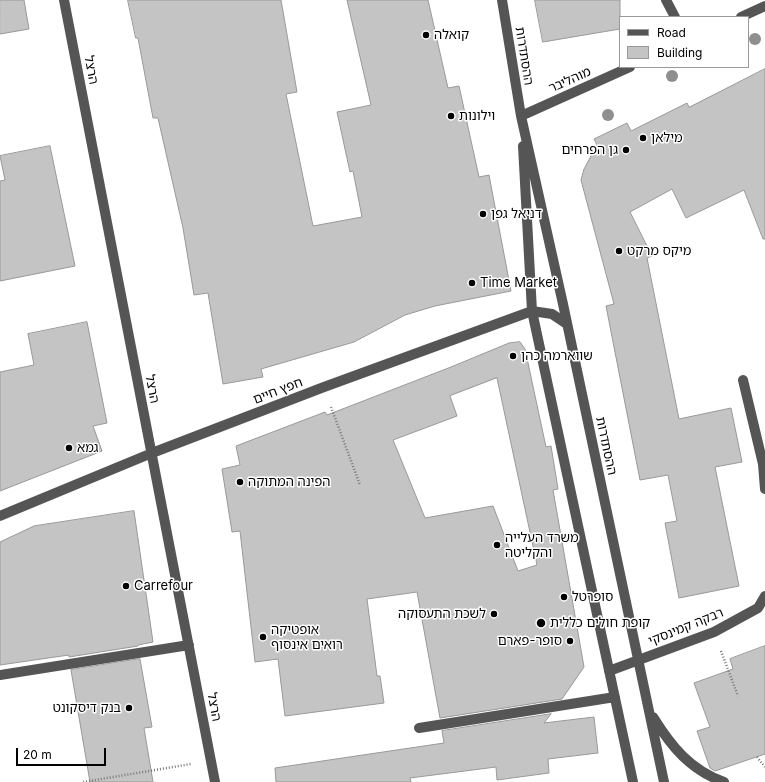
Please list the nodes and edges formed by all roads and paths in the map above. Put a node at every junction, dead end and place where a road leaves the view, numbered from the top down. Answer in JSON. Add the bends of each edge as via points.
{"nodes":[{"id":1,"x":64,"y":0,"type":"edge"},
{"id":2,"x":502,"y":0,"type":"edge"},
{"id":3,"x":666,"y":0,"type":"edge"},
{"id":4,"x":765,"y":6,"type":"edge"},
{"id":5,"x":674,"y":16,"type":"edge"},
{"id":6,"x":743,"y":16,"type":"edge"},
{"id":7,"x":628,"y":68,"type":"edge"},
{"id":8,"x":521,"y":116,"type":"junction"},
{"id":9,"x":532,"y":311,"type":"junction"},
{"id":10,"x":567,"y":324,"type":"junction"},
{"id":11,"x":743,"y":380,"type":"dead end"},
{"id":12,"x":324,"y":388,"type":"junction"},
{"id":13,"x":152,"y":454,"type":"junction"},
{"id":14,"x":360,"y":485,"type":"dead end"},
{"id":15,"x":765,"y":489,"type":"edge"},
{"id":16,"x":0,"y":516,"type":"edge"},
{"id":17,"x":765,"y":596,"type":"edge"},
{"id":18,"x":714,"y":632,"type":"junction"},
{"id":19,"x":189,"y":645,"type":"junction"},
{"id":20,"x":639,"y":660,"type":"junction"},
{"id":21,"x":609,"y":671,"type":"junction"},
{"id":22,"x":0,"y":675,"type":"edge"},
{"id":23,"x":738,"y":696,"type":"dead end"},
{"id":24,"x":615,"y":697,"type":"junction"},
{"id":25,"x":650,"y":712,"type":"junction"},
{"id":26,"x":419,"y":728,"type":"dead end"},
{"id":27,"x":756,"y":757,"type":"dead end"},
{"id":28,"x":211,"y":761,"type":"junction"},
{"id":29,"x":765,"y":767,"type":"edge"},
{"id":30,"x":83,"y":782,"type":"edge"},
{"id":31,"x":215,"y":782,"type":"edge"},
{"id":32,"x":633,"y":782,"type":"edge"},
{"id":33,"x":664,"y":782,"type":"edge"},
{"id":34,"x":724,"y":782,"type":"edge"}],
"edges":[{"from":1,"to":13,"type":"street","name":"הרצל"},
{"from":2,"to":8,"type":"street","name":"ההסתדרות"},
{"from":3,"to":5,"type":"street"},
{"from":4,"to":6,"type":"street"},
{"from":7,"to":8,"type":"street","name":"מוהליבר"},
{"from":8,"to":9,"type":"street","name":"ההסתדרות"},
{"from":8,"to":10,"type":"street","name":"ההסתדרות"},
{"from":9,"to":10,"type":"street","name":"חפץ חיים","via":[[552,314]]},
{"from":9,"to":12,"type":"street","name":"חפץ חיים"},
{"from":9,"to":21,"type":"street","name":"ההסתדרות"},
{"from":10,"to":20,"type":"street","name":"ההסתדרות"},
{"from":11,"to":15,"type":"street","via":[[763,464]]},
{"from":12,"to":13,"type":"street","name":"חפץ חיים"},
{"from":12,"to":14,"type":"path"},
{"from":13,"to":16,"type":"street","name":"חפץ חיים"},
{"from":13,"to":19,"type":"street","name":"הרצל"},
{"from":17,"to":18,"type":"street","name":"רבקה קמינסקי","via":[[758,608]]},
{"from":18,"to":20,"type":"street","name":"רבקה קמינסקי"},
{"from":18,"to":23,"type":"path"},
{"from":19,"to":22,"type":"street"},
{"from":19,"to":28,"type":"street","name":"הרצל"},
{"from":20,"to":21,"type":"street","name":"רבקה קמינסקי"},
{"from":20,"to":25,"type":"street","name":"ההסתדרות"},
{"from":21,"to":24,"type":"street","name":"ההסתדרות"},
{"from":24,"to":26,"type":"street"},
{"from":24,"to":32,"type":"street","name":"ההסתדרות"},
{"from":25,"to":33,"type":"street","name":"ההסתדרות"},
{"from":25,"to":34,"type":"street","via":[[676,750],[691,764],[714,779]]},
{"from":27,"to":29,"type":"path"},
{"from":28,"to":30,"type":"path"},
{"from":28,"to":31,"type":"street","name":"הרצל"}]}
